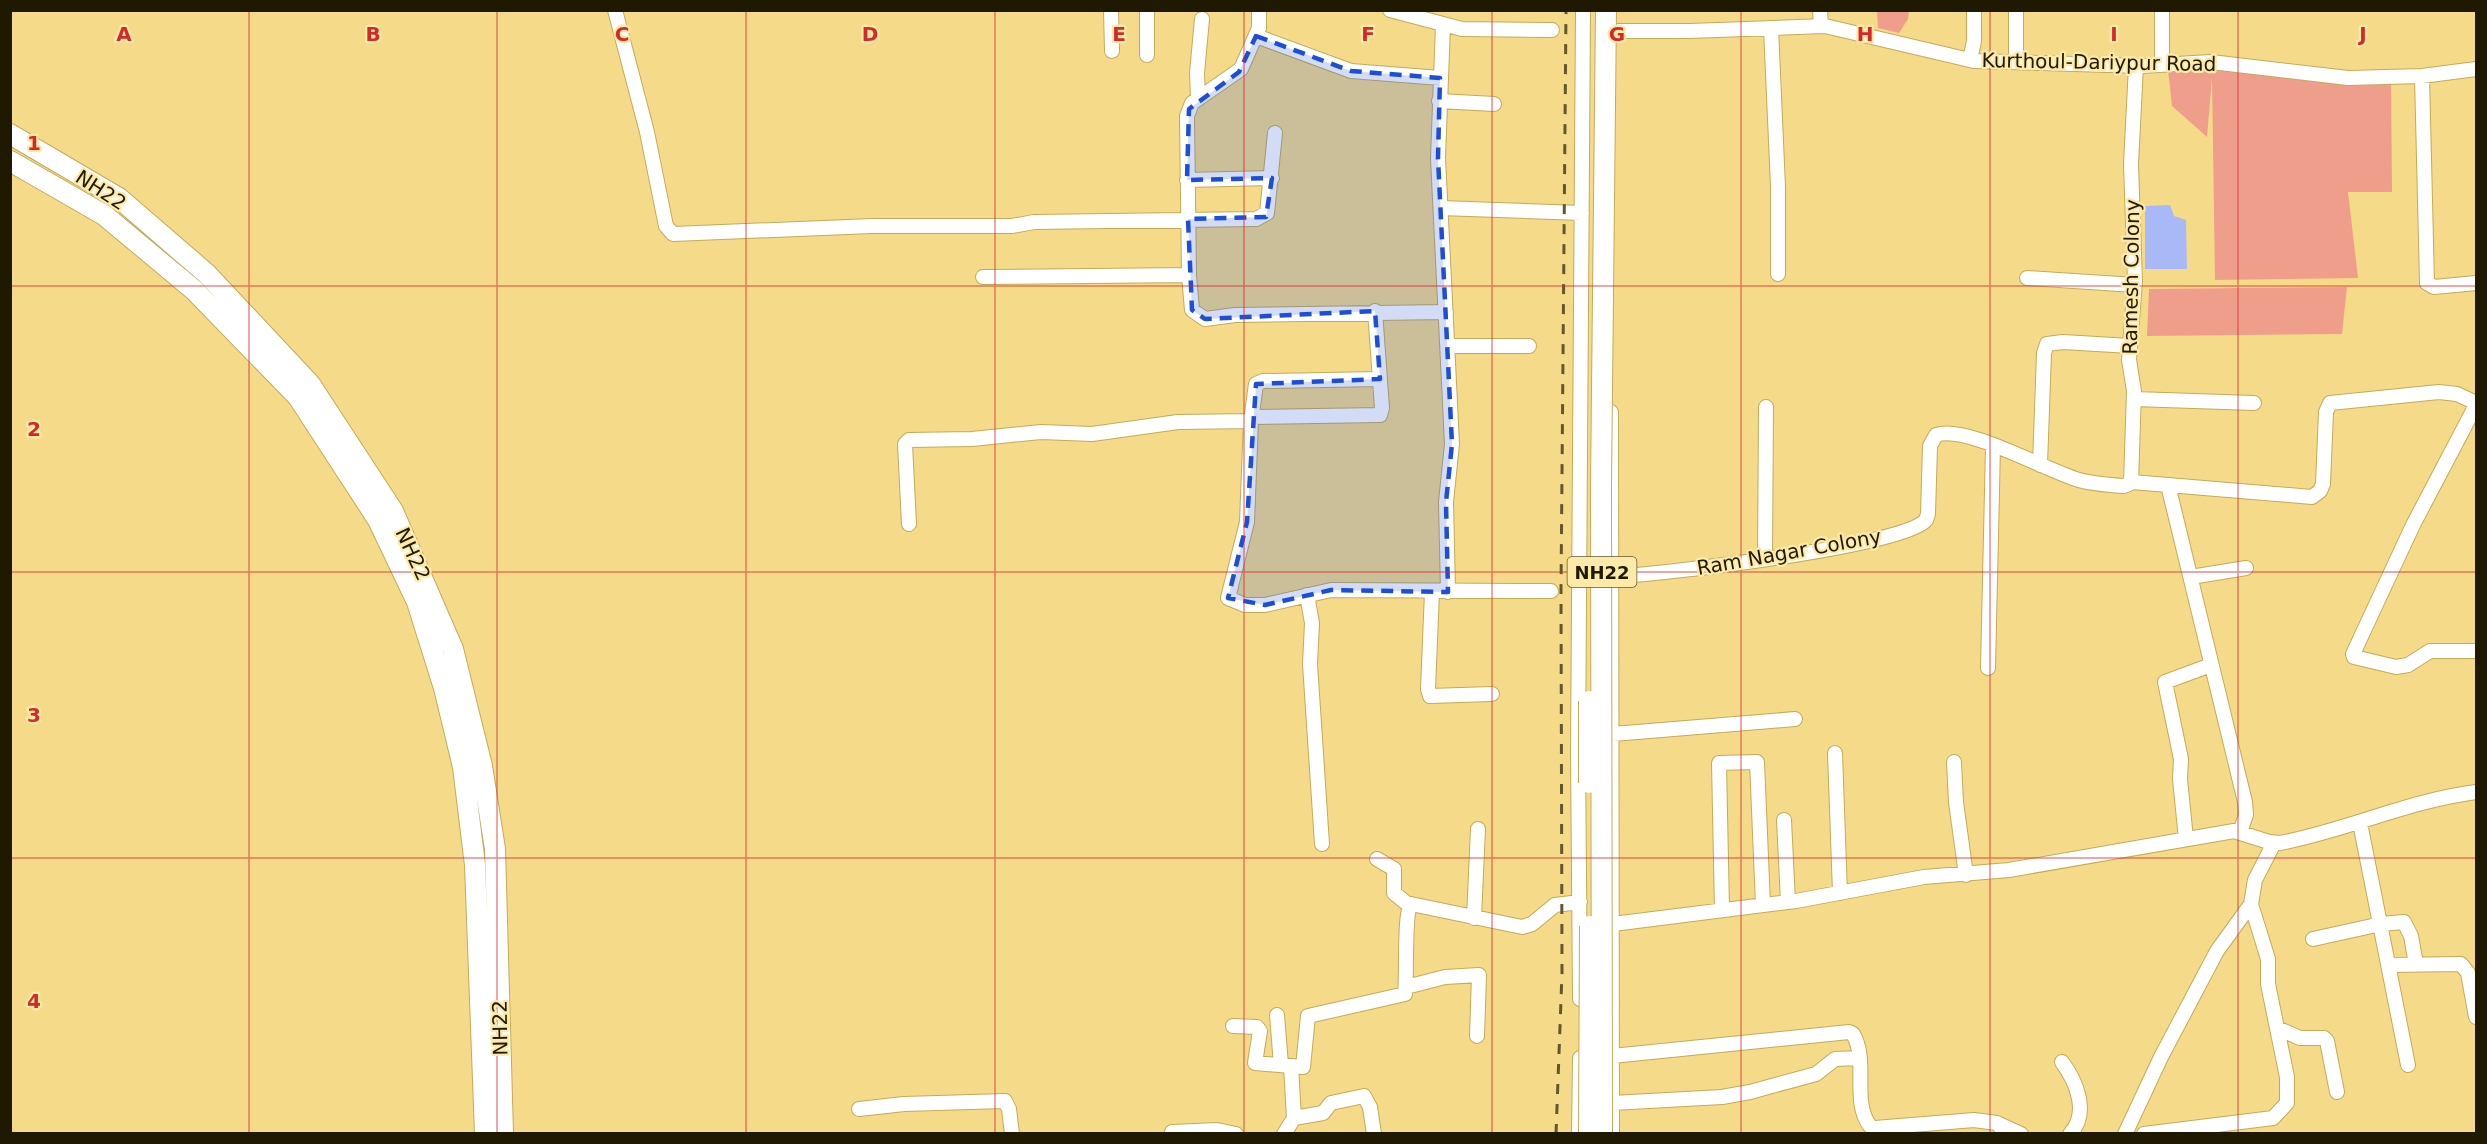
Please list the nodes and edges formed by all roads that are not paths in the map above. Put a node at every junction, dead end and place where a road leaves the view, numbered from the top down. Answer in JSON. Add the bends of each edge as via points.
{"nodes":[{"id":1,"x":615,"y":10,"type":"edge"},
{"id":2,"x":1111,"y":10,"type":"edge"},
{"id":3,"x":1148,"y":10,"type":"edge"},
{"id":4,"x":1259,"y":10,"type":"edge"},
{"id":5,"x":1390,"y":10,"type":"edge"},
{"id":6,"x":1583,"y":10,"type":"edge"},
{"id":7,"x":1594,"y":10,"type":"edge"},
{"id":8,"x":1606,"y":10,"type":"edge"},
{"id":9,"x":1616,"y":10,"type":"edge"},
{"id":10,"x":1820,"y":10,"type":"edge"},
{"id":11,"x":1974,"y":10,"type":"edge"},
{"id":12,"x":2016,"y":10,"type":"edge"},
{"id":13,"x":2162,"y":10,"type":"edge"},
{"id":14,"x":1202,"y":19,"type":"dead end"},
{"id":15,"x":1443,"y":25,"type":"junction"},
{"id":16,"x":1821,"y":26,"type":"junction"},
{"id":17,"x":1771,"y":28,"type":"junction"},
{"id":18,"x":1552,"y":30,"type":"dead end"},
{"id":19,"x":1616,"y":30,"type":"junction"},
{"id":20,"x":1256,"y":36,"type":"junction"},
{"id":21,"x":1112,"y":51,"type":"dead end"},
{"id":22,"x":1147,"y":55,"type":"dead end"},
{"id":23,"x":1970,"y":60,"type":"junction"},
{"id":24,"x":2016,"y":62,"type":"junction"},
{"id":25,"x":2162,"y":65,"type":"junction"},
{"id":26,"x":2136,"y":66,"type":"junction"},
{"id":27,"x":2476,"y":69,"type":"edge"},
{"id":28,"x":2422,"y":76,"type":"junction"},
{"id":29,"x":1440,"y":78,"type":"junction"},
{"id":30,"x":1198,"y":98,"type":"junction"},
{"id":31,"x":1582,"y":98,"type":"junction"},
{"id":32,"x":1614,"y":98,"type":"junction"},
{"id":33,"x":1439,"y":101,"type":"junction"},
{"id":34,"x":1494,"y":104,"type":"dead end"},
{"id":35,"x":1275,"y":133,"type":"dead end"},
{"id":36,"x":10,"y":134,"type":"edge"},
{"id":37,"x":10,"y":161,"type":"edge"},
{"id":38,"x":1272,"y":178,"type":"junction"},
{"id":39,"x":1187,"y":180,"type":"junction"},
{"id":40,"x":1441,"y":208,"type":"junction"},
{"id":41,"x":1582,"y":213,"type":"junction"},
{"id":42,"x":1188,"y":219,"type":"junction"},
{"id":43,"x":1778,"y":274,"type":"dead end"},
{"id":44,"x":1189,"y":275,"type":"junction"},
{"id":45,"x":983,"y":277,"type":"dead end"},
{"id":46,"x":2027,"y":278,"type":"dead end"},
{"id":47,"x":2476,"y":283,"type":"edge"},
{"id":48,"x":2135,"y":285,"type":"junction"},
{"id":49,"x":1375,"y":311,"type":"junction"},
{"id":50,"x":1446,"y":312,"type":"junction"},
{"id":51,"x":1449,"y":346,"type":"junction"},
{"id":52,"x":1529,"y":346,"type":"dead end"},
{"id":53,"x":2130,"y":346,"type":"junction"},
{"id":54,"x":1380,"y":379,"type":"junction"},
{"id":55,"x":2134,"y":399,"type":"junction"},
{"id":56,"x":2254,"y":403,"type":"dead end"},
{"id":57,"x":2476,"y":404,"type":"edge"},
{"id":58,"x":1766,"y":407,"type":"dead end"},
{"id":59,"x":1251,"y":419,"type":"junction"},
{"id":60,"x":1993,"y":446,"type":"junction"},
{"id":61,"x":2040,"y":465,"type":"junction"},
{"id":62,"x":2130,"y":484,"type":"junction"},
{"id":63,"x":2168,"y":485,"type":"junction"},
{"id":64,"x":909,"y":524,"type":"dead end"},
{"id":65,"x":1765,"y":559,"type":"junction"},
{"id":66,"x":2246,"y":568,"type":"dead end"},
{"id":67,"x":1612,"y":577,"type":"junction"},
{"id":68,"x":2191,"y":577,"type":"junction"},
{"id":69,"x":1551,"y":591,"type":"dead end"},
{"id":70,"x":1432,"y":592,"type":"junction"},
{"id":71,"x":1448,"y":592,"type":"junction"},
{"id":72,"x":1307,"y":595,"type":"junction"},
{"id":73,"x":1579,"y":633,"type":"junction"},
{"id":74,"x":1613,"y":635,"type":"junction"},
{"id":75,"x":2476,"y":651,"type":"edge"},
{"id":76,"x":2211,"y":665,"type":"junction"},
{"id":77,"x":1989,"y":668,"type":"dead end"},
{"id":78,"x":1492,"y":694,"type":"dead end"},
{"id":79,"x":1795,"y":719,"type":"dead end"},
{"id":80,"x":1613,"y":734,"type":"junction"},
{"id":81,"x":1835,"y":753,"type":"dead end"},
{"id":82,"x":1954,"y":762,"type":"dead end"},
{"id":83,"x":2476,"y":792,"type":"edge"},
{"id":84,"x":1784,"y":820,"type":"dead end"},
{"id":85,"x":2361,"y":823,"type":"junction"},
{"id":86,"x":1478,"y":829,"type":"dead end"},
{"id":87,"x":2240,"y":832,"type":"junction"},
{"id":88,"x":2186,"y":839,"type":"junction"},
{"id":89,"x":2274,"y":843,"type":"junction"},
{"id":90,"x":1322,"y":844,"type":"dead end"},
{"id":91,"x":1377,"y":859,"type":"dead end"},
{"id":92,"x":1966,"y":874,"type":"junction"},
{"id":93,"x":1839,"y":893,"type":"junction"},
{"id":94,"x":1580,"y":902,"type":"junction"},
{"id":95,"x":1788,"y":902,"type":"junction"},
{"id":96,"x":2251,"y":904,"type":"junction"},
{"id":97,"x":1763,"y":905,"type":"junction"},
{"id":98,"x":1410,"y":906,"type":"junction"},
{"id":99,"x":1722,"y":910,"type":"junction"},
{"id":100,"x":1474,"y":918,"type":"junction"},
{"id":101,"x":1613,"y":924,"type":"junction"},
{"id":102,"x":2381,"y":924,"type":"junction"},
{"id":103,"x":2313,"y":939,"type":"dead end"},
{"id":104,"x":2416,"y":964,"type":"junction"},
{"id":105,"x":2389,"y":965,"type":"junction"},
{"id":106,"x":1406,"y":987,"type":"junction"},
{"id":107,"x":1277,"y":1015,"type":"dead end"},
{"id":108,"x":2476,"y":1017,"type":"edge"},
{"id":109,"x":1233,"y":1026,"type":"dead end"},
{"id":110,"x":2277,"y":1028,"type":"junction"},
{"id":111,"x":1476,"y":1036,"type":"dead end"},
{"id":112,"x":1612,"y":1056,"type":"junction"},
{"id":113,"x":1859,"y":1058,"type":"junction"},
{"id":114,"x":2062,"y":1062,"type":"dead end"},
{"id":115,"x":2408,"y":1065,"type":"dead end"},
{"id":116,"x":1286,"y":1066,"type":"junction"},
{"id":117,"x":2337,"y":1092,"type":"dead end"},
{"id":118,"x":860,"y":1109,"type":"dead end"},
{"id":119,"x":1612,"y":1109,"type":"junction"},
{"id":120,"x":1294,"y":1118,"type":"junction"},
{"id":121,"x":1584,"y":1125,"type":"edge"},
{"id":122,"x":1980,"y":1127,"type":"edge"},
{"id":123,"x":1944,"y":1128,"type":"edge"},
{"id":124,"x":2002,"y":1128,"type":"edge"},
{"id":125,"x":1907,"y":1129,"type":"edge"},
{"id":126,"x":1876,"y":1131,"type":"edge"},
{"id":127,"x":1172,"y":1132,"type":"dead end"},
{"id":128,"x":485,"y":1134,"type":"edge"},
{"id":129,"x":503,"y":1134,"type":"edge"},
{"id":130,"x":1012,"y":1134,"type":"edge"},
{"id":131,"x":1236,"y":1134,"type":"edge"},
{"id":132,"x":1284,"y":1134,"type":"edge"},
{"id":133,"x":1374,"y":1134,"type":"edge"},
{"id":134,"x":1579,"y":1134,"type":"edge"},
{"id":135,"x":1602,"y":1134,"type":"edge"},
{"id":136,"x":1612,"y":1134,"type":"edge"},
{"id":137,"x":2021,"y":1134,"type":"edge"},
{"id":138,"x":2070,"y":1134,"type":"edge"},
{"id":139,"x":2125,"y":1134,"type":"edge"},
{"id":140,"x":2144,"y":1134,"type":"edge"}],
"edges":[{"from":1,"to":42,"type":"street","via":[[670,234]]},
{"from":2,"to":21,"type":"street"},
{"from":3,"to":22,"type":"street"},
{"from":4,"to":20,"type":"street"},
{"from":5,"to":15,"type":"street"},
{"from":6,"to":31,"type":"street"},
{"from":7,"to":121,"type":"highway","number":"NH22","bridge":true},
{"from":8,"to":135,"type":"highway","number":"NH22","bridge":true,"via":[[1601,485]]},
{"from":9,"to":19,"type":"street"},
{"from":10,"to":16,"type":"street"},
{"from":11,"to":23,"type":"street"},
{"from":12,"to":24,"type":"street"},
{"from":13,"to":25,"type":"street"},
{"from":14,"to":30,"type":"street"},
{"from":15,"to":18,"type":"street","via":[[1475,30]]},
{"from":15,"to":29,"type":"street"},
{"from":16,"to":17,"type":"street","name":"Kurthoul-Dariypur Road"},
{"from":16,"to":23,"type":"street","name":"Kurthoul-Dariypur Road"},
{"from":17,"to":19,"type":"street","name":"Kurthoul-Dariypur Road"},
{"from":17,"to":43,"type":"street"},
{"from":19,"to":32,"type":"street"},
{"from":20,"to":29,"type":"street","via":[[1351,70]]},
{"from":20,"to":30,"type":"street","via":[[1239,72]]},
{"from":23,"to":24,"type":"street","name":"Kurthoul-Dariypur Road"},
{"from":24,"to":26,"type":"street","name":"Kurthoul-Dariypur Road"},
{"from":25,"to":26,"type":"street","name":"Kurthoul-Dariypur Road"},
{"from":25,"to":28,"type":"street","name":"Kurthoul-Dariypur Road","via":[[2211,62],[2348,78]]},
{"from":26,"to":48,"type":"street","name":"Ramesh Colony","via":[[2131,164]]},
{"from":27,"to":28,"type":"street","name":"Kurthoul-Dariypur Road"},
{"from":28,"to":47,"type":"street","via":[[2427,283],[2434,287]]},
{"from":29,"to":33,"type":"street"},
{"from":30,"to":39,"type":"street","via":[[1189,108],[1186,123]]},
{"from":31,"to":32,"type":"street"},
{"from":31,"to":41,"type":"street"},
{"from":32,"to":67,"type":"street"},
{"from":33,"to":34,"type":"street"},
{"from":33,"to":40,"type":"street"},
{"from":35,"to":38,"type":"street"},
{"from":36,"to":129,"type":"highway","name":"NH22","via":[[119,198],[207,274],[310,384],[393,511],[453,650],[482,766],[495,849]]},
{"from":37,"to":128,"type":"highway","name":"NH22","via":[[104,215],[194,290],[298,397],[378,520],[417,602],[463,767],[475,864]]},
{"from":38,"to":39,"type":"street"},
{"from":38,"to":42,"type":"street","via":[[1264,216]]},
{"from":39,"to":42,"type":"street"},
{"from":40,"to":41,"type":"street"},
{"from":40,"to":50,"type":"street"},
{"from":41,"to":73,"type":"street"},
{"from":42,"to":44,"type":"street"},
{"from":44,"to":45,"type":"street"},
{"from":44,"to":49,"type":"street","via":[[1192,310],[1205,320],[1235,315]]},
{"from":46,"to":48,"type":"street"},
{"from":48,"to":53,"type":"street","name":"Ramesh Colony"},
{"from":49,"to":50,"type":"street"},
{"from":49,"to":54,"type":"street"},
{"from":50,"to":51,"type":"street"},
{"from":51,"to":52,"type":"street"},
{"from":51,"to":71,"type":"street","via":[[1452,444],[1446,502]]},
{"from":53,"to":55,"type":"street","name":"Ramesh Colony"},
{"from":53,"to":61,"type":"street","via":[[2047,344]]},
{"from":54,"to":59,"type":"street","via":[[1260,382],[1255,387]]},
{"from":54,"to":59,"type":"street","via":[[1382,411],[1378,416]]},
{"from":55,"to":56,"type":"street"},
{"from":55,"to":62,"type":"street","name":"Ramesh Colony"},
{"from":57,"to":63,"type":"street","name":"Ram Nagar Colony","via":[[2457,394],[2439,392],[2330,403],[2326,412],[2323,484],[2312,497]]},
{"from":57,"to":75,"type":"street","via":[[2413,525],[2353,654],[2404,667],[2430,651]]},
{"from":58,"to":65,"type":"street"},
{"from":59,"to":64,"type":"street","via":[[1178,422],[1092,434],[1041,432],[909,440],[905,444]]},
{"from":59,"to":72,"type":"street","via":[[1247,522],[1227,597],[1245,605],[1265,605]]},
{"from":60,"to":61,"type":"street","name":"Ram Nagar Colony"},
{"from":60,"to":65,"type":"street","name":"Ram Nagar Colony","via":[[1959,434],[1936,435],[1930,446],[1928,514],[1923,524],[1860,544]]},
{"from":60,"to":77,"type":"street"},
{"from":61,"to":62,"type":"street","name":"Ram Nagar Colony","via":[[2080,480]]},
{"from":62,"to":63,"type":"street","name":"Ram Nagar Colony"},
{"from":63,"to":68,"type":"street"},
{"from":65,"to":67,"type":"street","name":"Ram Nagar Colony"},
{"from":66,"to":68,"type":"street"},
{"from":67,"to":74,"type":"street"},
{"from":68,"to":76,"type":"street"},
{"from":69,"to":71,"type":"street"},
{"from":70,"to":71,"type":"street"},
{"from":70,"to":72,"type":"street","via":[[1351,590]]},
{"from":70,"to":78,"type":"street","via":[[1430,696]]},
{"from":72,"to":90,"type":"street","via":[[1312,623],[1310,664]]},
{"from":73,"to":74,"type":"street"},
{"from":73,"to":94,"type":"street"},
{"from":74,"to":80,"type":"street"},
{"from":76,"to":87,"type":"street","via":[[2246,808]]},
{"from":76,"to":88,"type":"street","via":[[2165,682],[2181,759]]},
{"from":79,"to":80,"type":"street"},
{"from":80,"to":101,"type":"street"},
{"from":81,"to":93,"type":"street"},
{"from":82,"to":92,"type":"street"},
{"from":83,"to":85,"type":"street","via":[[2428,800]]},
{"from":84,"to":95,"type":"street"},
{"from":85,"to":89,"type":"street"},
{"from":85,"to":102,"type":"street"},
{"from":86,"to":100,"type":"street"},
{"from":87,"to":88,"type":"street"},
{"from":87,"to":89,"type":"street"},
{"from":88,"to":92,"type":"street"},
{"from":89,"to":96,"type":"street","via":[[2255,880]]},
{"from":91,"to":98,"type":"street","via":[[1394,869],[1395,893]]},
{"from":92,"to":93,"type":"street","via":[[1924,877]]},
{"from":93,"to":95,"type":"street"},
{"from":94,"to":100,"type":"street","via":[[1556,905],[1527,926]]},
{"from":94,"to":121,"type":"street"},
{"from":95,"to":97,"type":"street"},
{"from":96,"to":110,"type":"street","via":[[2268,959],[2268,984]]},
{"from":96,"to":139,"type":"street","via":[[2217,951]]},
{"from":97,"to":99,"type":"street"},
{"from":97,"to":99,"type":"street","via":[[1757,762],[1719,763]]},
{"from":98,"to":100,"type":"street","via":[[1420,904]]},
{"from":98,"to":106,"type":"street","via":[[1406,918]]},
{"from":99,"to":101,"type":"street"},
{"from":101,"to":112,"type":"street"},
{"from":102,"to":103,"type":"street"},
{"from":102,"to":104,"type":"street","via":[[2404,922]]},
{"from":102,"to":105,"type":"street"},
{"from":104,"to":105,"type":"street"},
{"from":104,"to":108,"type":"street","via":[[2453,963],[2466,967]]},
{"from":105,"to":115,"type":"street"},
{"from":106,"to":111,"type":"street","via":[[1445,977],[1479,975]]},
{"from":106,"to":116,"type":"street","via":[[1403,996],[1308,1016],[1305,1065]]},
{"from":107,"to":116,"type":"street"},
{"from":109,"to":116,"type":"street","via":[[1257,1027],[1260,1031],[1255,1063]]},
{"from":110,"to":117,"type":"street","via":[[2300,1038],[2327,1041]]},
{"from":110,"to":140,"type":"street","via":[[2288,1089],[2287,1103],[2278,1115],[2255,1122]]},
{"from":112,"to":113,"type":"street","via":[[1841,1031],[1853,1034]]},
{"from":112,"to":119,"type":"street"},
{"from":113,"to":119,"type":"street","via":[[1835,1059],[1816,1074],[1750,1092]]},
{"from":113,"to":126,"type":"street","via":[[1864,1115]]},
{"from":114,"to":138,"type":"street","via":[[2072,1075],[2079,1100],[2079,1122]]},
{"from":116,"to":120,"type":"street"},
{"from":118,"to":130,"type":"street","via":[[1005,1101]]},
{"from":119,"to":121,"type":"street"},
{"from":119,"to":136,"type":"street"},
{"from":120,"to":132,"type":"street"},
{"from":120,"to":133,"type":"street","via":[[1323,1113],[1331,1103],[1365,1096]]},
{"from":121,"to":134,"type":"street"},
{"from":122,"to":123,"type":"street"},
{"from":122,"to":124,"type":"street"},
{"from":123,"to":125,"type":"street"},
{"from":124,"to":137,"type":"street"},
{"from":125,"to":126,"type":"street"},
{"from":127,"to":131,"type":"street","via":[[1217,1130]]}]}
